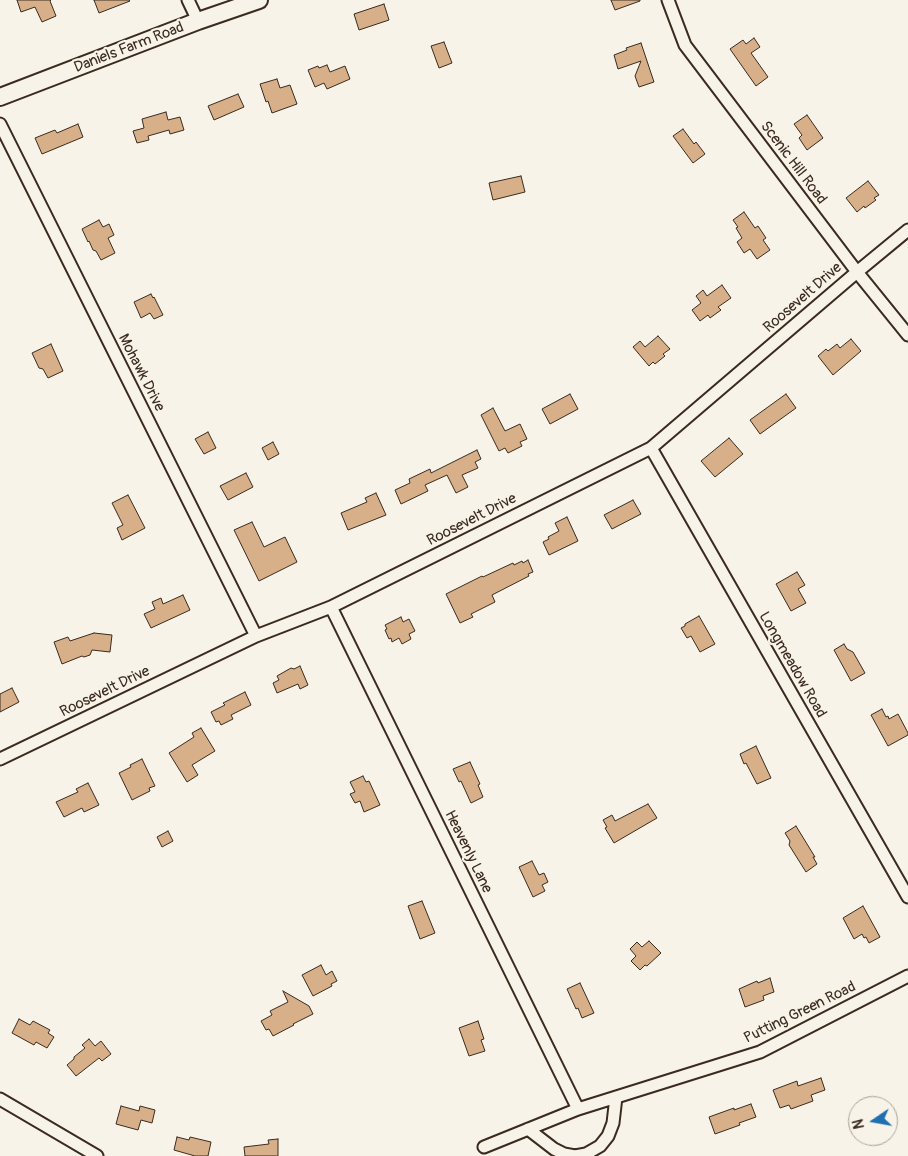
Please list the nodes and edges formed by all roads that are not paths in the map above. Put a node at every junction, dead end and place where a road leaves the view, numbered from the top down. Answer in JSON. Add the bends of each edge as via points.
{"nodes":[{"id":1,"x":188,"y":0,"type":"edge"},
{"id":2,"x":259,"y":0,"type":"edge"},
{"id":3,"x":668,"y":0,"type":"edge"},
{"id":4,"x":198,"y":21,"type":"junction"},
{"id":5,"x":0,"y":97,"type":"edge"},
{"id":6,"x":0,"y":124,"type":"edge"},
{"id":7,"x":908,"y":230,"type":"edge"},
{"id":8,"x":857,"y":272,"type":"junction"},
{"id":9,"x":908,"y":335,"type":"edge"},
{"id":10,"x":651,"y":448,"type":"junction"},
{"id":11,"x":332,"y":607,"type":"junction"},
{"id":12,"x":256,"y":636,"type":"junction"},
{"id":13,"x":0,"y":759,"type":"edge"},
{"id":14,"x":908,"y":897,"type":"edge"},
{"id":15,"x":908,"y":976,"type":"edge"},
{"id":16,"x":616,"y":1097,"type":"junction"},
{"id":17,"x":0,"y":1099,"type":"edge"},
{"id":18,"x":578,"y":1109,"type":"junction"},
{"id":19,"x":528,"y":1129,"type":"junction"},
{"id":20,"x":484,"y":1147,"type":"dead end"},
{"id":21,"x":97,"y":1156,"type":"edge"}],
"edges":[{"from":1,"to":4,"type":"street"},
{"from":2,"to":4,"type":"main road","name":"Daniels Farm Road"},
{"from":3,"to":8,"type":"street","name":"Scenic Hill Road","via":[[684,45]]},
{"from":4,"to":5,"type":"main road","name":"Daniels Farm Road"},
{"from":6,"to":12,"type":"street","name":"Mohawk Drive"},
{"from":7,"to":8,"type":"street","name":"Roosevelt Drive"},
{"from":8,"to":9,"type":"street","name":"Scenic Hill Road"},
{"from":8,"to":10,"type":"street","name":"Roosevelt Drive"},
{"from":10,"to":11,"type":"street","name":"Roosevelt Drive"},
{"from":10,"to":14,"type":"street","name":"Longmeadow Road"},
{"from":11,"to":12,"type":"street","name":"Roosevelt Drive"},
{"from":11,"to":18,"type":"street","name":"Heavenly Lane"},
{"from":12,"to":13,"type":"street","name":"Roosevelt Drive"},
{"from":15,"to":16,"type":"street","name":"Putting Green Road","via":[[760,1052]]},
{"from":16,"to":18,"type":"street","name":"Putting Green Road"},
{"from":16,"to":19,"type":"street","via":[[608,1136],[600,1146],[586,1154],[564,1154]]},
{"from":17,"to":21,"type":"street"},
{"from":18,"to":19,"type":"street","name":"Putting Green Road"},
{"from":19,"to":20,"type":"street","name":"Putting Green Road"}]}
